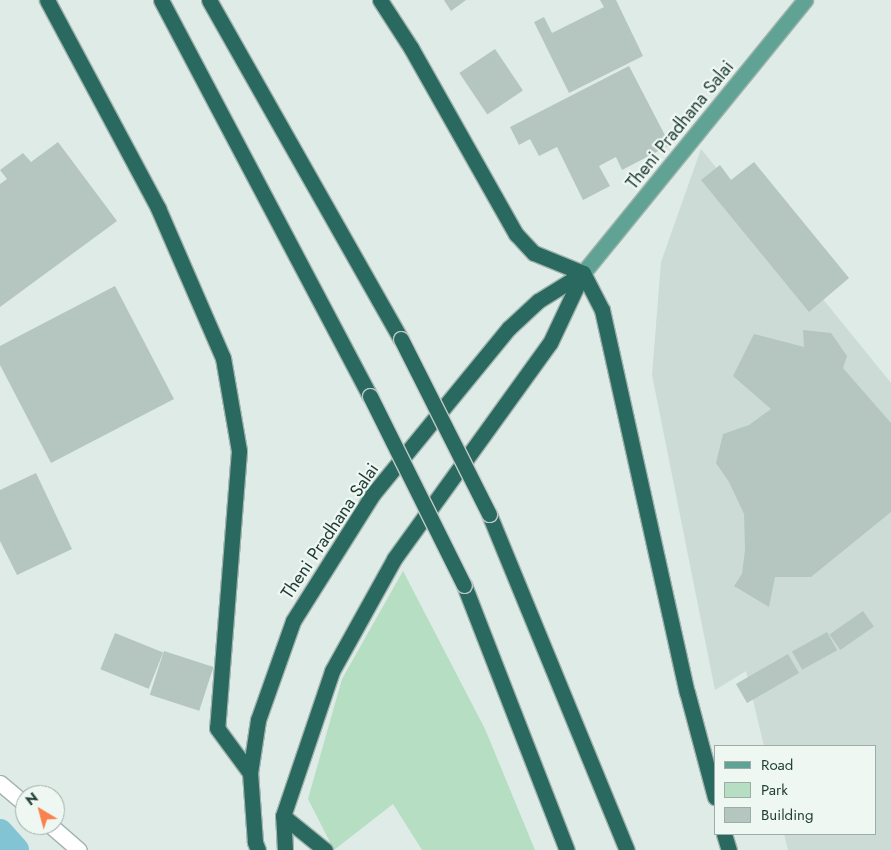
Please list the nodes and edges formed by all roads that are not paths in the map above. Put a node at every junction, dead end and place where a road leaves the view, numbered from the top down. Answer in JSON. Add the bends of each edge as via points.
{"nodes":[{"id":1,"x":47,"y":0,"type":"edge"},
{"id":2,"x":161,"y":0,"type":"edge"},
{"id":3,"x":209,"y":0,"type":"edge"},
{"id":4,"x":380,"y":0,"type":"edge"},
{"id":5,"x":804,"y":0,"type":"edge"},
{"id":6,"x":583,"y":273,"type":"junction"},
{"id":7,"x":250,"y":774,"type":"junction"},
{"id":8,"x":0,"y":783,"type":"edge"},
{"id":9,"x":714,"y":793,"type":"edge"},
{"id":10,"x":15,"y":796,"type":"edge"},
{"id":11,"x":283,"y":816,"type":"junction"},
{"id":12,"x":62,"y":835,"type":"edge"},
{"id":13,"x":724,"y":835,"type":"edge"},
{"id":14,"x":79,"y":850,"type":"edge"},
{"id":15,"x":258,"y":850,"type":"edge"},
{"id":16,"x":285,"y":850,"type":"edge"},
{"id":17,"x":325,"y":850,"type":"edge"},
{"id":18,"x":566,"y":850,"type":"edge"},
{"id":19,"x":627,"y":850,"type":"edge"},
{"id":20,"x":729,"y":850,"type":"edge"}],
"edges":[{"from":1,"to":7,"type":"highway","via":[[158,208],[223,358],[239,451],[217,728]]},
{"from":2,"to":18,"type":"highway","bridge":true,"via":[[370,396],[464,585]]},
{"from":3,"to":19,"type":"highway","bridge":true,"via":[[401,339],[489,514]]},
{"from":4,"to":6,"type":"highway","via":[[411,48],[516,234],[534,253]]},
{"from":5,"to":6,"type":"main road","name":"Theni Pradhana Salai"},
{"from":6,"to":7,"type":"highway","name":"Theni Pradhana Salai","via":[[538,300],[509,328],[373,494],[293,620],[258,720]]},
{"from":6,"to":9,"type":"highway","via":[[602,310],[687,692]]},
{"from":6,"to":11,"type":"highway","name":"Theni Pradhana Salai","via":[[550,343],[394,559],[332,671]]},
{"from":7,"to":15,"type":"highway","name":"Theni Pradhana Salai"},
{"from":8,"to":10,"type":"street"},
{"from":11,"to":16,"type":"highway","name":"Theni Pradhana Salai"},
{"from":11,"to":17,"type":"highway"},
{"from":12,"to":14,"type":"street"},
{"from":13,"to":20,"type":"highway"}]}
